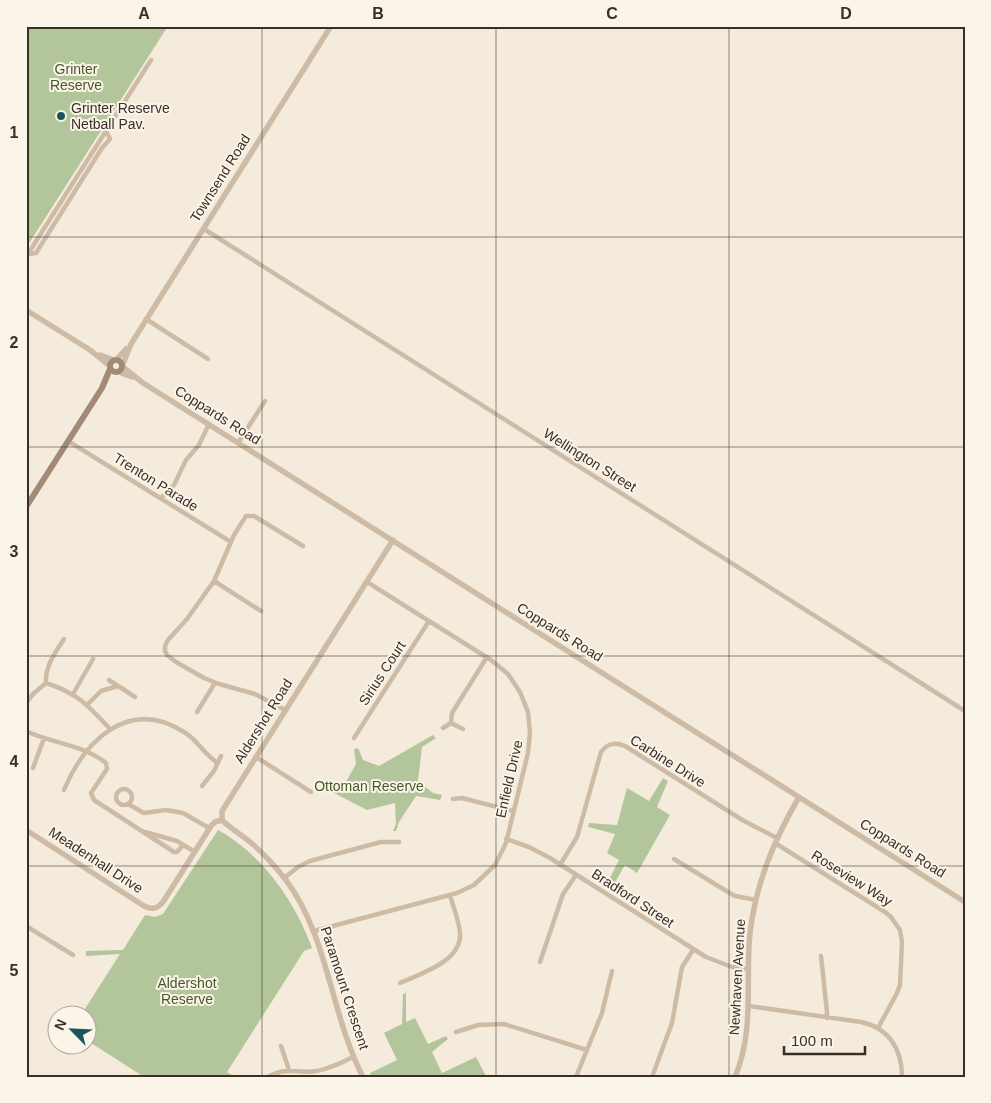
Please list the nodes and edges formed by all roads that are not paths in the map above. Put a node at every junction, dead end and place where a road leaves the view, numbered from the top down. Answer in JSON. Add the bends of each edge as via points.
{"nodes":[{"id":1,"x":330,"y":26,"type":"edge"},
{"id":2,"x":151,"y":60,"type":"dead end"},
{"id":3,"x":204,"y":229,"type":"junction"},
{"id":4,"x":27,"y":256,"type":"edge"},
{"id":5,"x":26,"y":310,"type":"edge"},
{"id":6,"x":146,"y":319,"type":"junction"},
{"id":7,"x":208,"y":358,"type":"dead end"},
{"id":8,"x":116,"y":366,"type":"junction"},
{"id":9,"x":266,"y":401,"type":"dead end"},
{"id":10,"x":209,"y":424,"type":"junction"},
{"id":11,"x":68,"y":441,"type":"junction"},
{"id":12,"x":238,"y":443,"type":"junction"},
{"id":13,"x":161,"y":498,"type":"junction"},
{"id":14,"x":26,"y":507,"type":"edge"},
{"id":15,"x":393,"y":540,"type":"junction"},
{"id":16,"x":231,"y":542,"type":"junction"},
{"id":17,"x":303,"y":546,"type":"dead end"},
{"id":18,"x":214,"y":581,"type":"junction"},
{"id":19,"x":367,"y":582,"type":"junction"},
{"id":20,"x":261,"y":611,"type":"dead end"},
{"id":21,"x":429,"y":621,"type":"junction"},
{"id":22,"x":64,"y":639,"type":"dead end"},
{"id":23,"x":487,"y":657,"type":"junction"},
{"id":24,"x":94,"y":659,"type":"dead end"},
{"id":25,"x":109,"y":680,"type":"dead end"},
{"id":26,"x":46,"y":683,"type":"junction"},
{"id":27,"x":215,"y":683,"type":"junction"},
{"id":28,"x":118,"y":686,"type":"junction"},
{"id":29,"x":73,"y":694,"type":"junction"},
{"id":30,"x":135,"y":697,"type":"dead end"},
{"id":31,"x":26,"y":702,"type":"edge"},
{"id":32,"x":87,"y":705,"type":"junction"},
{"id":33,"x":285,"y":710,"type":"junction"},
{"id":34,"x":965,"y":711,"type":"edge"},
{"id":35,"x":197,"y":712,"type":"dead end"},
{"id":36,"x":451,"y":724,"type":"junction"},
{"id":37,"x":443,"y":728,"type":"dead end"},
{"id":38,"x":110,"y":729,"type":"junction"},
{"id":39,"x":464,"y":729,"type":"dead end"},
{"id":40,"x":26,"y":732,"type":"edge"},
{"id":41,"x":44,"y":738,"type":"junction"},
{"id":42,"x":354,"y":738,"type":"dead end"},
{"id":43,"x":87,"y":750,"type":"junction"},
{"id":44,"x":221,"y":756,"type":"dead end"},
{"id":45,"x":256,"y":757,"type":"junction"},
{"id":46,"x":218,"y":763,"type":"junction"},
{"id":47,"x":34,"y":768,"type":"dead end"},
{"id":48,"x":202,"y":786,"type":"dead end"},
{"id":49,"x":64,"y":790,"type":"dead end"},
{"id":50,"x":311,"y":792,"type":"dead end"},
{"id":51,"x":799,"y":797,"type":"junction"},
{"id":52,"x":453,"y":799,"type":"dead end"},
{"id":53,"x":128,"y":804,"type":"dead end"},
{"id":54,"x":513,"y":811,"type":"junction"},
{"id":55,"x":222,"y":820,"type":"junction"},
{"id":56,"x":209,"y":828,"type":"junction"},
{"id":57,"x":26,"y":830,"type":"edge"},
{"id":58,"x":144,"y":832,"type":"junction"},
{"id":59,"x":162,"y":837,"type":"junction"},
{"id":60,"x":506,"y":840,"type":"junction"},
{"id":61,"x":776,"y":841,"type":"junction"},
{"id":62,"x":159,"y":842,"type":"junction"},
{"id":63,"x":399,"y":842,"type":"dead end"},
{"id":64,"x":183,"y":845,"type":"junction"},
{"id":65,"x":195,"y":852,"type":"junction"},
{"id":66,"x":674,"y":859,"type":"dead end"},
{"id":67,"x":560,"y":865,"type":"junction"},
{"id":68,"x":576,"y":875,"type":"junction"},
{"id":69,"x":284,"y":878,"type":"junction"},
{"id":70,"x":450,"y":895,"type":"junction"},
{"id":71,"x":756,"y":900,"type":"junction"},
{"id":72,"x":965,"y":902,"type":"edge"},
{"id":73,"x":26,"y":926,"type":"edge"},
{"id":74,"x":314,"y":931,"type":"junction"},
{"id":75,"x":693,"y":950,"type":"junction"},
{"id":76,"x":73,"y":955,"type":"dead end"},
{"id":77,"x":821,"y":956,"type":"dead end"},
{"id":78,"x":540,"y":962,"type":"dead end"},
{"id":79,"x":748,"y":969,"type":"junction"},
{"id":80,"x":612,"y":971,"type":"dead end"},
{"id":81,"x":400,"y":983,"type":"dead end"},
{"id":82,"x":748,"y":1006,"type":"junction"},
{"id":83,"x":827,"y":1018,"type":"junction"},
{"id":84,"x":878,"y":1028,"type":"junction"},
{"id":85,"x":456,"y":1032,"type":"dead end"},
{"id":86,"x":281,"y":1046,"type":"dead end"},
{"id":87,"x":588,"y":1050,"type":"junction"},
{"id":88,"x":354,"y":1057,"type":"junction"},
{"id":89,"x":289,"y":1070,"type":"junction"},
{"id":90,"x":268,"y":1077,"type":"edge"},
{"id":91,"x":363,"y":1077,"type":"edge"},
{"id":92,"x":576,"y":1077,"type":"edge"},
{"id":93,"x":652,"y":1077,"type":"edge"},
{"id":94,"x":735,"y":1077,"type":"edge"},
{"id":95,"x":902,"y":1077,"type":"edge"}],
"edges":[{"from":1,"to":3,"type":"street","name":"Townsend Road"},
{"from":2,"to":4,"type":"street"},
{"from":3,"to":6,"type":"street","name":"Townsend Road"},
{"from":3,"to":34,"type":"street","name":"Wellington Street"},
{"from":5,"to":8,"type":"street","name":"Coppards Road"},
{"from":6,"to":7,"type":"street"},
{"from":6,"to":8,"type":"street","name":"Townsend Road"},
{"from":8,"to":10,"type":"street","name":"Coppards Road"},
{"from":8,"to":11,"type":"main road","name":"Townsend Road"},
{"from":9,"to":12,"type":"street"},
{"from":10,"to":12,"type":"street","name":"Coppards Road"},
{"from":10,"to":13,"type":"street","via":[[174,485]]},
{"from":11,"to":13,"type":"street","name":"Trenton Parade"},
{"from":11,"to":14,"type":"main road","name":"Townsend Road"},
{"from":12,"to":15,"type":"street","name":"Coppards Road"},
{"from":13,"to":16,"type":"street","name":"Trenton Parade"},
{"from":15,"to":19,"type":"street","name":"Aldershot Road"},
{"from":15,"to":51,"type":"street","name":"Coppards Road"},
{"from":16,"to":17,"type":"street","via":[[244,518],[250,515]]},
{"from":16,"to":18,"type":"street"},
{"from":18,"to":20,"type":"street"},
{"from":18,"to":27,"type":"street","via":[[165,646],[167,655],[176,662]]},
{"from":19,"to":21,"type":"street","name":"Enfield Drive"},
{"from":19,"to":33,"type":"street","name":"Aldershot Road"},
{"from":21,"to":23,"type":"street","name":"Enfield Drive"},
{"from":21,"to":42,"type":"street","name":"Sirius Court"},
{"from":22,"to":26,"type":"street","via":[[45,673]]},
{"from":23,"to":36,"type":"street","via":[[452,713]]},
{"from":23,"to":54,"type":"street","name":"Enfield Drive","via":[[512,679],[528,712],[530,742]]},
{"from":24,"to":29,"type":"street"},
{"from":25,"to":28,"type":"street"},
{"from":26,"to":29,"type":"street"},
{"from":26,"to":31,"type":"street"},
{"from":27,"to":33,"type":"street","via":[[255,694]]},
{"from":27,"to":35,"type":"street"},
{"from":28,"to":30,"type":"street"},
{"from":28,"to":32,"type":"street","via":[[101,691]]},
{"from":29,"to":32,"type":"street"},
{"from":32,"to":38,"type":"street"},
{"from":33,"to":45,"type":"street","name":"Aldershot Road"},
{"from":36,"to":37,"type":"street"},
{"from":36,"to":39,"type":"street"},
{"from":38,"to":43,"type":"street"},
{"from":38,"to":46,"type":"street","via":[[132,721],[163,722],[187,733],[207,756]]},
{"from":40,"to":41,"type":"street"},
{"from":41,"to":43,"type":"street"},
{"from":41,"to":47,"type":"street"},
{"from":43,"to":49,"type":"street"},
{"from":43,"to":58,"type":"street","via":[[107,766],[91,793],[92,798]]},
{"from":44,"to":46,"type":"street"},
{"from":45,"to":50,"type":"street"},
{"from":45,"to":55,"type":"street","name":"Aldershot Road","via":[[225,806]]},
{"from":46,"to":48,"type":"street"},
{"from":51,"to":61,"type":"street","name":"Newhaven Avenue"},
{"from":51,"to":72,"type":"street","name":"Coppards Road"},
{"from":52,"to":54,"type":"street","via":[[462,798]]},
{"from":53,"to":56,"type":"street","via":[[144,813],[166,810],[184,813]]},
{"from":54,"to":60,"type":"street","name":"Enfield Drive"},
{"from":55,"to":56,"type":"street"},
{"from":55,"to":69,"type":"street","name":"Paramount Crescent","via":[[251,843]]},
{"from":56,"to":65,"type":"street"},
{"from":57,"to":65,"type":"street","name":"Meadenhall Drive","via":[[153,909],[162,902]]},
{"from":58,"to":59,"type":"street"},
{"from":58,"to":62,"type":"street"},
{"from":59,"to":62,"type":"street"},
{"from":59,"to":64,"type":"street"},
{"from":60,"to":67,"type":"street","name":"Bradford Street","via":[[539,852]]},
{"from":60,"to":70,"type":"street","name":"Enfield Drive","via":[[499,858],[482,879]]},
{"from":61,"to":67,"type":"street","name":"Carbine Drive","via":[[625,746],[613,744],[601,752],[580,831]]},
{"from":61,"to":71,"type":"street","name":"Newhaven Avenue"},
{"from":61,"to":84,"type":"street","name":"Roseview Way","via":[[885,912],[898,926],[902,942],[899,989]]},
{"from":62,"to":64,"type":"street","via":[[176,852]]},
{"from":63,"to":69,"type":"street","via":[[381,842],[310,861]]},
{"from":64,"to":65,"type":"street"},
{"from":66,"to":71,"type":"street","via":[[735,896]]},
{"from":67,"to":68,"type":"street","name":"Bradford Street"},
{"from":68,"to":75,"type":"street","name":"Bradford Street"},
{"from":68,"to":78,"type":"street","via":[[563,894]]},
{"from":69,"to":74,"type":"street","name":"Paramount Crescent"},
{"from":70,"to":74,"type":"street","name":"Enfield Drive"},
{"from":70,"to":81,"type":"street","via":[[460,932],[457,949],[447,960]]},
{"from":71,"to":79,"type":"street","name":"Newhaven Avenue"},
{"from":73,"to":76,"type":"street"},
{"from":74,"to":88,"type":"street","name":"Paramount Crescent","via":[[336,1011]]},
{"from":75,"to":79,"type":"street","name":"Bradford Street","via":[[732,967]]},
{"from":75,"to":93,"type":"street","via":[[682,968],[672,1023]]},
{"from":77,"to":83,"type":"street"},
{"from":79,"to":82,"type":"street","name":"Newhaven Avenue"},
{"from":80,"to":87,"type":"street","via":[[602,1013]]},
{"from":82,"to":83,"type":"street"},
{"from":82,"to":94,"type":"street","name":"Newhaven Avenue","via":[[746,1041]]},
{"from":83,"to":84,"type":"street","via":[[861,1022]]},
{"from":84,"to":95,"type":"street","via":[[890,1037],[900,1055]]},
{"from":85,"to":87,"type":"street","via":[[478,1025],[504,1024]]},
{"from":86,"to":89,"type":"street"},
{"from":87,"to":92,"type":"street"},
{"from":88,"to":89,"type":"street","via":[[314,1072]]},
{"from":88,"to":91,"type":"street","name":"Paramount Crescent"},
{"from":89,"to":90,"type":"street"}]}
